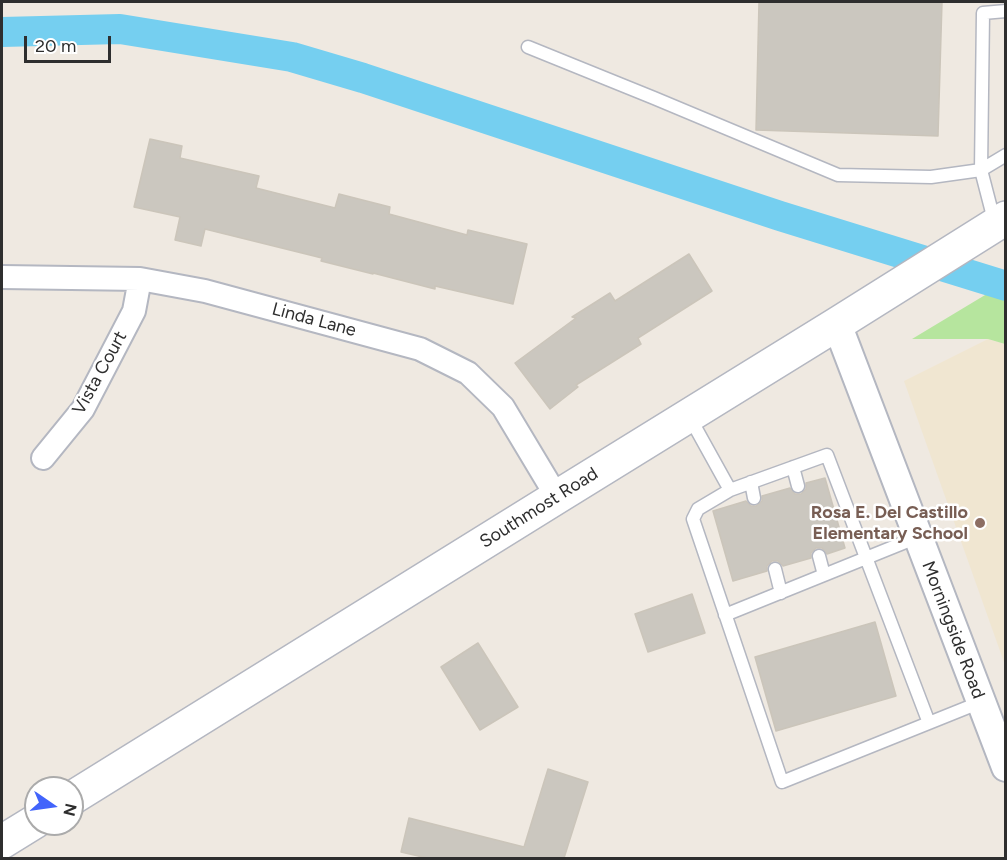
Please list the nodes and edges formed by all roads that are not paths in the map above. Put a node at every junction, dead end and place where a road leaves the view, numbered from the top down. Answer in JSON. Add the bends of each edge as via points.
{"nodes":[{"id":1,"x":1005,"y":11,"type":"edge"},
{"id":2,"x":528,"y":47,"type":"dead end"},
{"id":3,"x":1005,"y":155,"type":"edge"},
{"id":4,"x":981,"y":170,"type":"junction"},
{"id":5,"x":1000,"y":222,"type":"edge"},
{"id":6,"x":2,"y":277,"type":"edge"},
{"id":7,"x":140,"y":279,"type":"junction"},
{"id":8,"x":837,"y":324,"type":"junction"},
{"id":9,"x":689,"y":416,"type":"junction"},
{"id":10,"x":43,"y":458,"type":"dead end"},
{"id":11,"x":793,"y":467,"type":"junction"},
{"id":12,"x":751,"y":482,"type":"junction"},
{"id":13,"x":798,"y":486,"type":"dead end"},
{"id":14,"x":730,"y":490,"type":"junction"},
{"id":15,"x":557,"y":497,"type":"junction"},
{"id":16,"x":754,"y":498,"type":"dead end"},
{"id":17,"x":918,"y":537,"type":"junction"},
{"id":18,"x":819,"y":556,"type":"dead end"},
{"id":19,"x":866,"y":558,"type":"junction"},
{"id":20,"x":775,"y":569,"type":"dead end"},
{"id":21,"x":824,"y":575,"type":"junction"},
{"id":22,"x":781,"y":593,"type":"junction"},
{"id":23,"x":725,"y":615,"type":"junction"},
{"id":24,"x":981,"y":702,"type":"junction"},
{"id":25,"x":929,"y":723,"type":"junction"},
{"id":26,"x":1005,"y":767,"type":"edge"},
{"id":27,"x":84,"y":791,"type":"edge"},
{"id":28,"x":24,"y":828,"type":"edge"},
{"id":29,"x":2,"y":842,"type":"edge"}],
"edges":[{"from":1,"to":4,"type":"lane","via":[[983,13]]},
{"from":2,"to":4,"type":"lane","via":[[838,175],[932,177]]},
{"from":3,"to":4,"type":"lane"},
{"from":4,"to":5,"type":"lane"},
{"from":5,"to":8,"type":"main road","name":"Southmost Road"},
{"from":6,"to":7,"type":"street","name":"Linda Lane"},
{"from":7,"to":10,"type":"street","name":"Vista Court","via":[[134,311],[83,409]]},
{"from":7,"to":15,"type":"street","name":"Linda Lane","via":[[205,291],[420,349],[449,363],[468,373],[503,407]]},
{"from":8,"to":9,"type":"main road","name":"Southmost Road"},
{"from":8,"to":17,"type":"street","name":"Morningside Road"},
{"from":9,"to":14,"type":"lane"},
{"from":9,"to":15,"type":"main road","name":"Southmost Road"},
{"from":11,"to":12,"type":"lane"},
{"from":11,"to":13,"type":"lane"},
{"from":11,"to":19,"type":"lane","via":[[826,455]]},
{"from":12,"to":14,"type":"lane"},
{"from":12,"to":16,"type":"lane"},
{"from":14,"to":23,"type":"lane","via":[[698,508],[693,519]]},
{"from":15,"to":27,"type":"main road","name":"Southmost Road"},
{"from":17,"to":19,"type":"lane"},
{"from":17,"to":24,"type":"street","name":"Morningside Road"},
{"from":18,"to":21,"type":"lane"},
{"from":19,"to":21,"type":"lane"},
{"from":19,"to":25,"type":"lane"},
{"from":20,"to":22,"type":"lane"},
{"from":21,"to":22,"type":"lane"},
{"from":22,"to":23,"type":"lane"},
{"from":23,"to":25,"type":"lane","via":[[782,783]]},
{"from":24,"to":25,"type":"lane"},
{"from":24,"to":26,"type":"street","name":"Morningside Road"},
{"from":28,"to":29,"type":"main road"}]}
